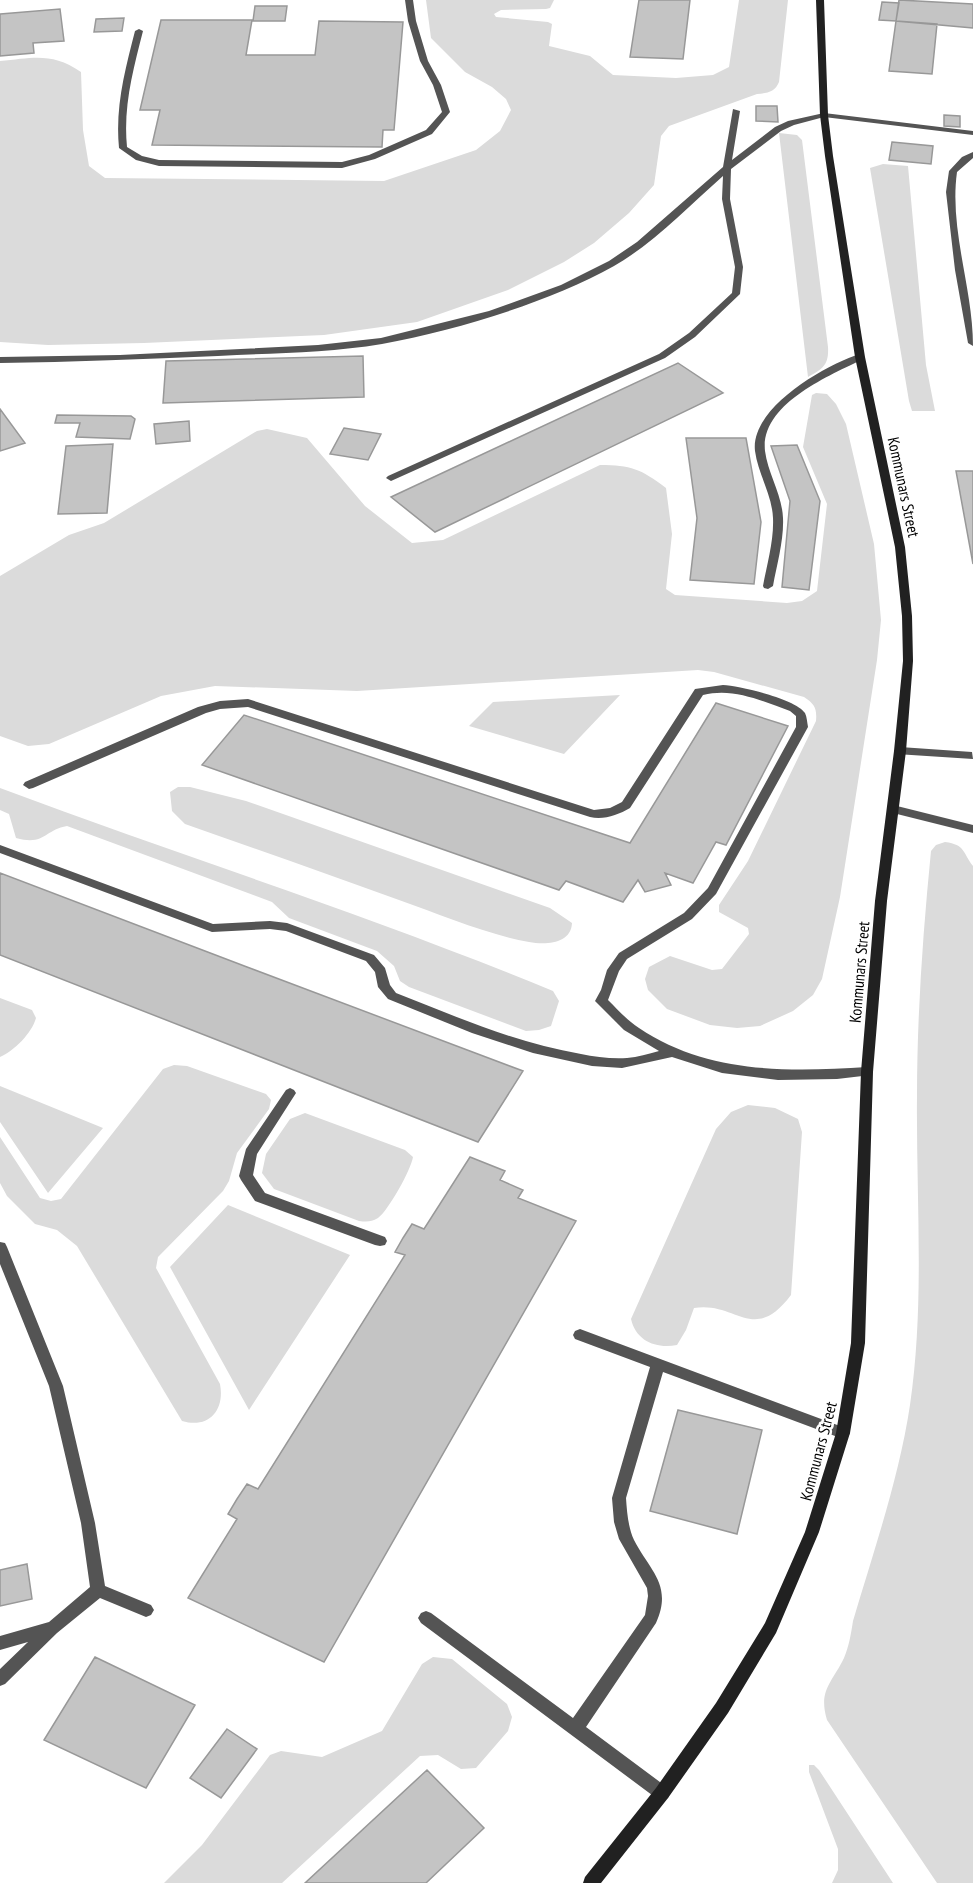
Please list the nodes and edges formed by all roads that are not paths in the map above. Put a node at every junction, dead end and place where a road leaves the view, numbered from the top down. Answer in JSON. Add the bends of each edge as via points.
{"nodes":[{"id":1,"x":409,"y":0,"type":"edge"},
{"id":2,"x":820,"y":0,"type":"edge"},
{"id":3,"x":139,"y":31,"type":"dead end"},
{"id":4,"x":736,"y":111,"type":"dead end"},
{"id":5,"x":824,"y":114,"type":"junction"},
{"id":6,"x":973,"y":133,"type":"edge"},
{"id":7,"x":973,"y":155,"type":"edge"},
{"id":8,"x":727,"y":168,"type":"junction"},
{"id":9,"x":973,"y":343,"type":"edge"},
{"id":10,"x":860,"y":357,"type":"junction"},
{"id":11,"x":0,"y":360,"type":"edge"},
{"id":12,"x":391,"y":478,"type":"dead end"},
{"id":13,"x":768,"y":586,"type":"dead end"},
{"id":14,"x":900,"y":751,"type":"junction"},
{"id":15,"x":972,"y":758,"type":"edge"},
{"id":16,"x":29,"y":785,"type":"dead end"},
{"id":17,"x":893,"y":809,"type":"junction"},
{"id":18,"x":973,"y":828,"type":"edge"},
{"id":19,"x":0,"y":849,"type":"edge"},
{"id":20,"x":672,"y":1052,"type":"junction"},
{"id":21,"x":867,"y":1072,"type":"junction"},
{"id":22,"x":290,"y":1093,"type":"dead end"},
{"id":23,"x":380,"y":1241,"type":"dead end"},
{"id":24,"x":0,"y":1247,"type":"edge"},
{"id":25,"x":580,"y":1335,"type":"dead end"},
{"id":26,"x":658,"y":1364,"type":"junction"},
{"id":27,"x":843,"y":1433,"type":"junction"},
{"id":28,"x":98,"y":1590,"type":"junction"},
{"id":29,"x":146,"y":1610,"type":"dead end"},
{"id":30,"x":426,"y":1618,"type":"dead end"},
{"id":31,"x":52,"y":1628,"type":"junction"},
{"id":32,"x":0,"y":1643,"type":"edge"},
{"id":33,"x":0,"y":1679,"type":"edge"},
{"id":34,"x":575,"y":1729,"type":"junction"},
{"id":35,"x":662,"y":1793,"type":"junction"},
{"id":36,"x":591,"y":1883,"type":"edge"}],
"edges":[{"from":1,"to":3,"type":"lane","via":[[424,61],[446,112],[429,132],[372,157],[342,165],[159,163],[139,158],[123,148],[122,100]]},
{"from":2,"to":5,"type":"main road","name":"Kommunars Street"},
{"from":4,"to":8,"type":"lane"},
{"from":5,"to":6,"type":"lane"},
{"from":5,"to":8,"type":"lane","via":[[778,129]]},
{"from":5,"to":10,"type":"main road","name":"Kommunars Street"},
{"from":7,"to":9,"type":"lane","via":[[953,171],[950,192]]},
{"from":8,"to":11,"type":"lane","via":[[640,244],[612,262],[564,287],[492,314],[381,341],[318,348]]},
{"from":8,"to":12,"type":"lane","via":[[726,199],[739,267],[736,294],[662,356]]},
{"from":10,"to":13,"type":"lane","via":[[783,402],[769,416],[762,433],[760,448],[778,517]]},
{"from":10,"to":14,"type":"main road","name":"Kommunars Street","via":[[900,547],[908,661]]},
{"from":14,"to":15,"type":"lane"},
{"from":14,"to":17,"type":"main road","name":"Kommunars Street"},
{"from":16,"to":20,"type":"lane","via":[[202,710],[248,703],[594,814],[607,814],[626,805],[699,692],[724,687],[794,708],[801,715],[802,727],[712,891],[688,916],[623,956],[601,1001],[638,1034]]},
{"from":17,"to":18,"type":"lane"},
{"from":17,"to":21,"type":"main road","name":"Kommunars Street"},
{"from":19,"to":20,"type":"lane","via":[[212,928],[270,925],[370,958],[381,971],[384,987],[392,996],[525,1047],[624,1063]]},
{"from":20,"to":21,"type":"lane","via":[[751,1075],[805,1077]]},
{"from":21,"to":27,"type":"main road","name":"Kommunars Street","via":[[861,1311]]},
{"from":22,"to":23,"type":"lane","via":[[251,1154],[246,1176],[260,1197]]},
{"from":24,"to":28,"type":"lane","via":[[56,1386],[88,1523]]},
{"from":25,"to":26,"type":"lane"},
{"from":26,"to":27,"type":"lane"},
{"from":26,"to":34,"type":"lane","via":[[619,1498],[618,1518],[628,1544],[655,1587],[658,1603]]},
{"from":27,"to":35,"type":"main road","name":"Kommunars Street","via":[[812,1532],[771,1628],[722,1708]]},
{"from":28,"to":29,"type":"lane"},
{"from":28,"to":31,"type":"lane"},
{"from":30,"to":34,"type":"lane"},
{"from":31,"to":32,"type":"lane"},
{"from":31,"to":33,"type":"lane"},
{"from":34,"to":35,"type":"lane"},
{"from":35,"to":36,"type":"main road","name":"Kommunars Street"}]}
